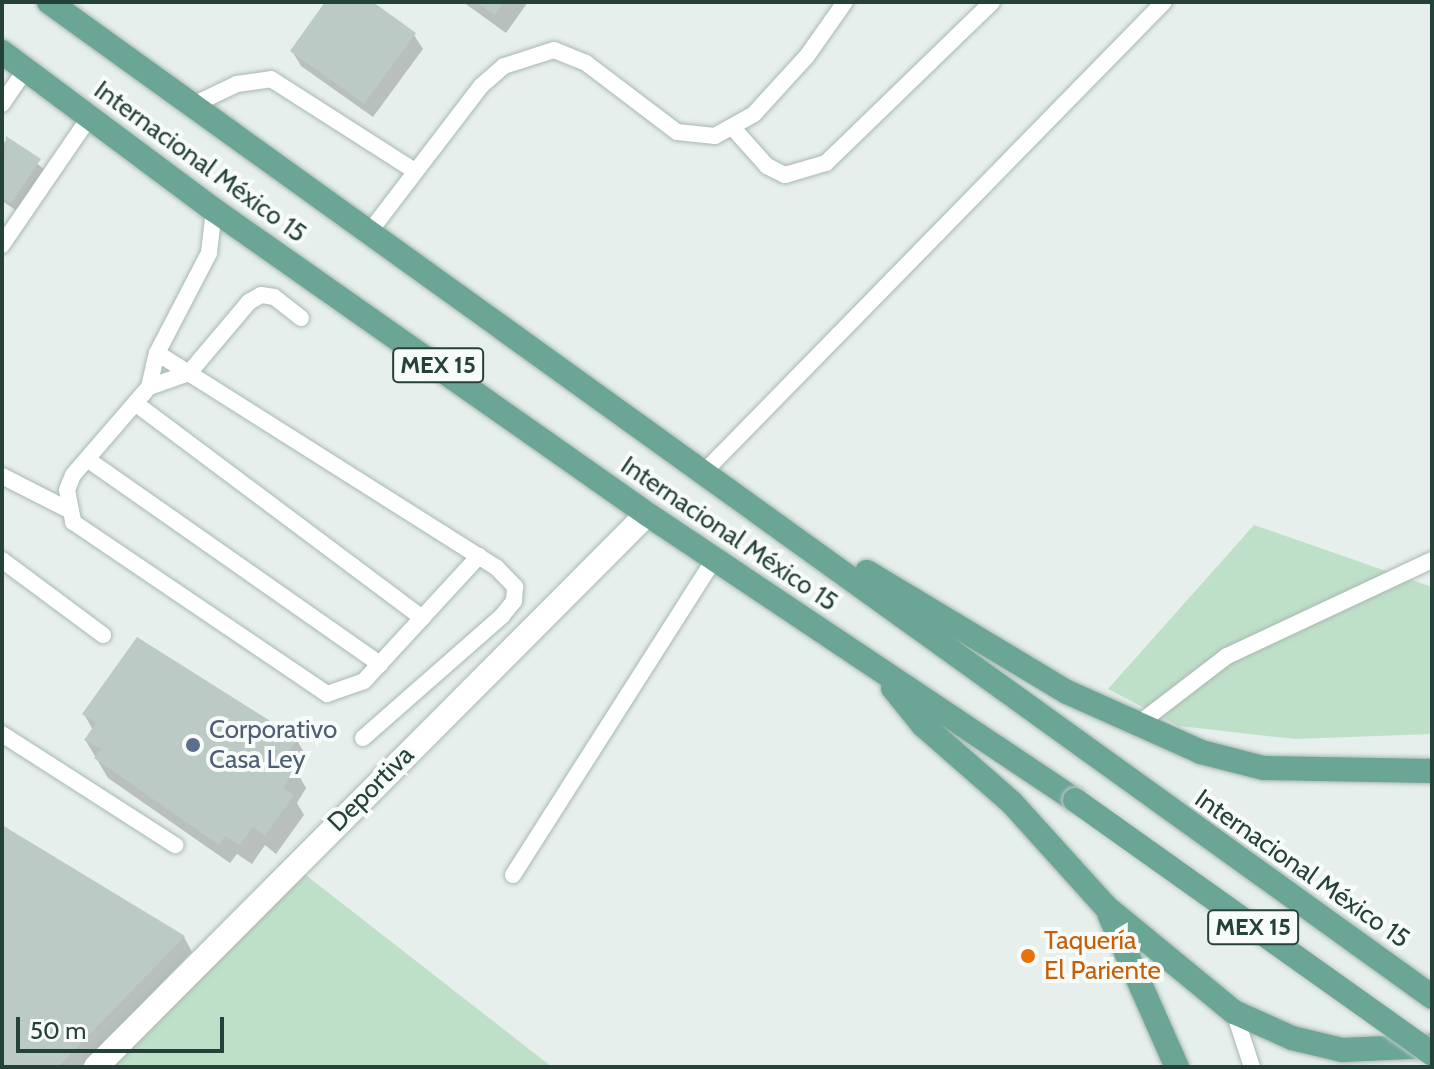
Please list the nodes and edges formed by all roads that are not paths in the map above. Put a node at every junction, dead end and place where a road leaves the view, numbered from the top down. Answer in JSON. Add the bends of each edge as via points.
{"nodes":[{"id":1,"x":49,"y":2,"type":"edge"},
{"id":2,"x":845,"y":2,"type":"edge"},
{"id":3,"x":992,"y":2,"type":"edge"},
{"id":4,"x":1164,"y":2,"type":"edge"},
{"id":5,"x":2,"y":52,"type":"edge"},
{"id":6,"x":26,"y":69,"type":"junction"},
{"id":7,"x":2,"y":104,"type":"edge"},
{"id":8,"x":195,"y":104,"type":"junction"},
{"id":9,"x":89,"y":118,"type":"junction"},
{"id":10,"x":733,"y":128,"type":"junction"},
{"id":11,"x":415,"y":171,"type":"junction"},
{"id":12,"x":214,"y":210,"type":"junction"},
{"id":13,"x":371,"y":230,"type":"junction"},
{"id":14,"x":2,"y":245,"type":"edge"},
{"id":15,"x":301,"y":318,"type":"dead end"},
{"id":16,"x":157,"y":353,"type":"junction"},
{"id":17,"x":189,"y":373,"type":"junction"},
{"id":18,"x":149,"y":387,"type":"junction"},
{"id":19,"x":135,"y":403,"type":"junction"},
{"id":20,"x":87,"y":459,"type":"junction"},
{"id":21,"x":705,"y":471,"type":"junction"},
{"id":22,"x":2,"y":476,"type":"edge"},
{"id":23,"x":67,"y":509,"type":"junction"},
{"id":24,"x":647,"y":514,"type":"junction"},
{"id":25,"x":794,"y":537,"type":"junction"},
{"id":26,"x":479,"y":556,"type":"junction"},
{"id":27,"x":714,"y":559,"type":"junction"},
{"id":28,"x":2,"y":560,"type":"edge"},
{"id":29,"x":1432,"y":560,"type":"edge"},
{"id":30,"x":422,"y":618,"type":"junction"},
{"id":31,"x":103,"y":635,"type":"dead end"},
{"id":32,"x":380,"y":664,"type":"junction"},
{"id":33,"x":879,"y":670,"type":"junction"},
{"id":34,"x":1137,"y":725,"type":"junction"},
{"id":35,"x":2,"y":734,"type":"edge"},
{"id":36,"x":363,"y":738,"type":"dead end"},
{"id":37,"x":1432,"y":771,"type":"edge"},
{"id":38,"x":175,"y":845,"type":"dead end"},
{"id":39,"x":513,"y":875,"type":"dead end"},
{"id":40,"x":1106,"y":907,"type":"junction"},
{"id":41,"x":1432,"y":997,"type":"edge"},
{"id":42,"x":1234,"y":1012,"type":"junction"},
{"id":43,"x":1432,"y":1046,"type":"edge"},
{"id":44,"x":1432,"y":1054,"type":"edge"},
{"id":45,"x":96,"y":1067,"type":"edge"},
{"id":46,"x":1177,"y":1067,"type":"edge"},
{"id":47,"x":1252,"y":1067,"type":"edge"}],
"edges":[{"from":1,"to":8,"type":"main road","name":"Internacional México 15","number":"MEX 15"},
{"from":2,"to":10,"type":"lane","via":[[807,56],[754,114]]},
{"from":3,"to":10,"type":"lane","via":[[826,163],[785,175],[767,166]]},
{"from":4,"to":21,"type":"lane"},
{"from":5,"to":6,"type":"main road","name":"Internacional México 15","number":"MEX 15"},
{"from":6,"to":7,"type":"lane"},
{"from":6,"to":9,"type":"main road","name":"Internacional México 15","number":"MEX 15"},
{"from":8,"to":11,"type":"lane","via":[[237,84],[271,79]]},
{"from":8,"to":13,"type":"main road","name":"Internacional México 15","number":"MEX 15"},
{"from":9,"to":12,"type":"main road","name":"Internacional México 15","number":"MEX 15"},
{"from":9,"to":14,"type":"lane"},
{"from":10,"to":11,"type":"lane","via":[[698,138],[677,132],[586,63],[554,50],[504,66],[481,86]]},
{"from":11,"to":13,"type":"lane"},
{"from":12,"to":16,"type":"lane","via":[[209,253]]},
{"from":12,"to":24,"type":"main road","name":"Internacional México 15","number":"MEX 15"},
{"from":13,"to":21,"type":"main road","name":"Internacional México 15","number":"MEX 15"},
{"from":15,"to":17,"type":"lane","via":[[274,297],[261,295],[249,302]]},
{"from":16,"to":17,"type":"lane"},
{"from":16,"to":18,"type":"lane"},
{"from":17,"to":18,"type":"lane"},
{"from":17,"to":26,"type":"lane"},
{"from":18,"to":19,"type":"lane"},
{"from":19,"to":20,"type":"lane"},
{"from":19,"to":30,"type":"lane"},
{"from":20,"to":23,"type":"lane","via":[[73,475]]},
{"from":20,"to":32,"type":"lane"},
{"from":21,"to":25,"type":"main road","name":"Internacional México 15","number":"MEX 15"},
{"from":22,"to":23,"type":"lane"},
{"from":23,"to":32,"type":"lane","via":[[73,522],[103,544],[327,694],[364,681]]},
{"from":24,"to":27,"type":"main road","name":"Internacional México 15","number":"MEX 15"},
{"from":24,"to":45,"type":"street","name":"Deportiva"},
{"from":25,"to":34,"type":"main road","via":[[844,558],[1067,692]]},
{"from":25,"to":41,"type":"main road","name":"Internacional México 15","number":"MEX 15"},
{"from":26,"to":30,"type":"lane"},
{"from":26,"to":36,"type":"lane","via":[[510,581],[514,601]]},
{"from":27,"to":33,"type":"main road","name":"Internacional México 15","number":"MEX 15"},
{"from":27,"to":39,"type":"lane"},
{"from":28,"to":31,"type":"lane"},
{"from":29,"to":34,"type":"lane","via":[[1227,656]]},
{"from":30,"to":32,"type":"lane"},
{"from":33,"to":40,"type":"main road","via":[[923,725],[1012,803]]},
{"from":33,"to":44,"type":"main road","name":"Internacional México 15","number":"MEX 15","bridge":true,"via":[[1075,800]]},
{"from":34,"to":37,"type":"main road","via":[[1201,752],[1264,768]]},
{"from":35,"to":38,"type":"lane"},
{"from":40,"to":42,"type":"main road"},
{"from":40,"to":46,"type":"main road"},
{"from":42,"to":43,"type":"main road","via":[[1292,1038],[1342,1050]]},
{"from":42,"to":47,"type":"lane"}]}
